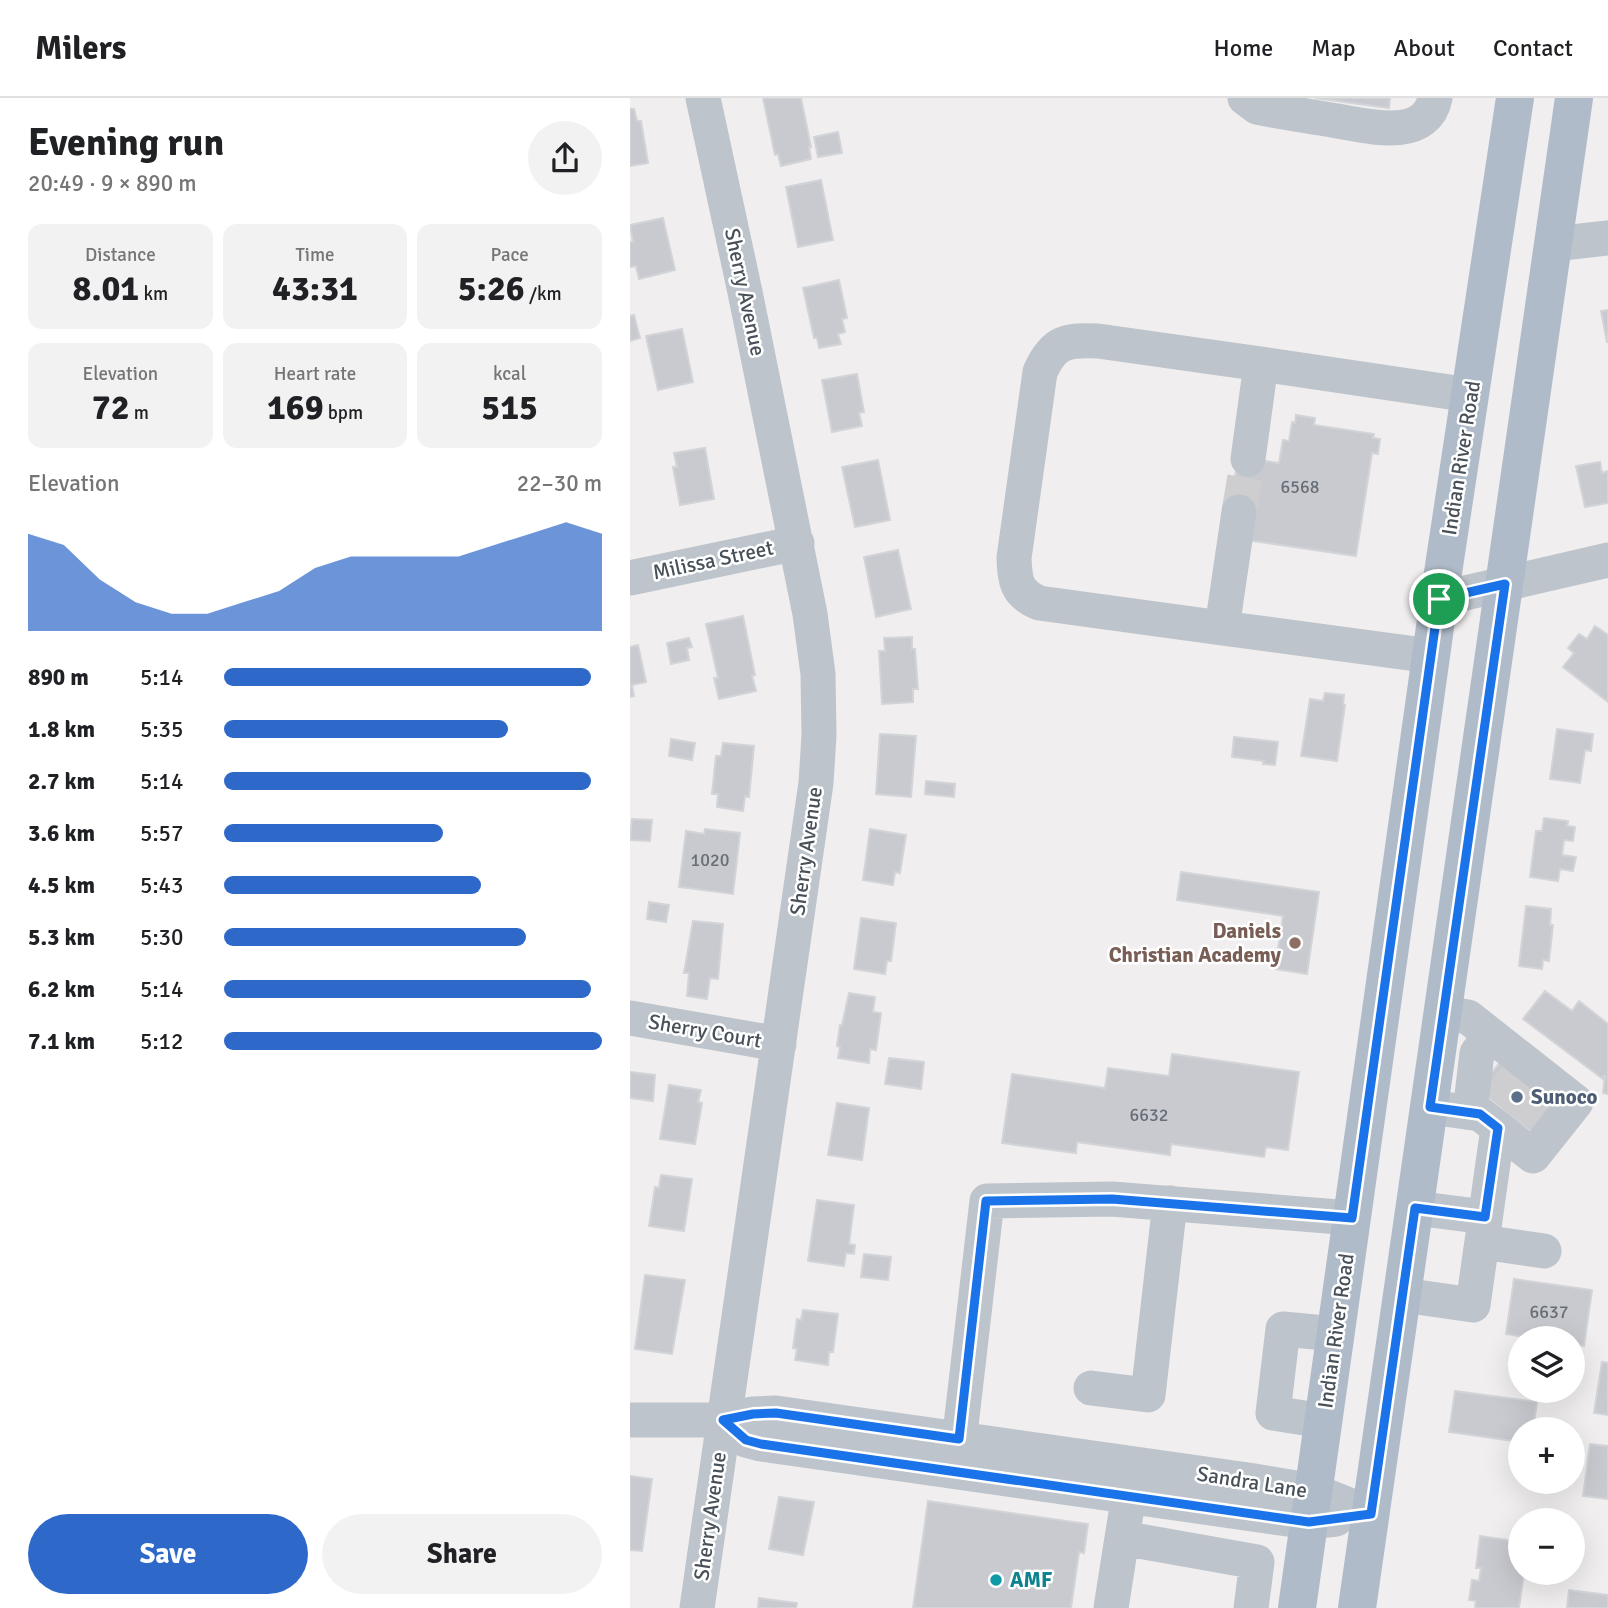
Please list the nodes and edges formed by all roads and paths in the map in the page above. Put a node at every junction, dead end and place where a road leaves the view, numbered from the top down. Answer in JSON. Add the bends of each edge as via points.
{"nodes":[{"id":1,"x":703,"y":98,"type":"edge"},
{"id":2,"x":1245,"y":98,"type":"edge"},
{"id":3,"x":1515,"y":98,"type":"edge"},
{"id":4,"x":1574,"y":98,"type":"edge"},
{"id":5,"x":1435,"y":100,"type":"edge"},
{"id":6,"x":1608,"y":238,"type":"edge"},
{"id":7,"x":1554,"y":244,"type":"junction"},
{"id":8,"x":1261,"y":364,"type":"junction"},
{"id":9,"x":1471,"y":396,"type":"junction"},
{"id":10,"x":1248,"y":459,"type":"tunnel mouth"},
{"id":11,"x":1239,"y":512,"type":"tunnel mouth"},
{"id":12,"x":797,"y":543,"type":"junction"},
{"id":13,"x":1608,"y":560,"type":"edge"},
{"id":14,"x":630,"y":578,"type":"edge"},
{"id":15,"x":1505,"y":584,"type":"junction"},
{"id":16,"x":1439,"y":599,"type":"junction"},
{"id":17,"x":1222,"y":628,"type":"junction"},
{"id":18,"x":1431,"y":656,"type":"junction"},
{"id":19,"x":1443,"y":1013,"type":"junction"},
{"id":20,"x":630,"y":1018,"type":"edge"},
{"id":21,"x":1492,"y":1035,"type":"junction"},
{"id":22,"x":779,"y":1044,"type":"junction"},
{"id":23,"x":1430,"y":1107,"type":"junction"},
{"id":24,"x":1495,"y":1119,"type":"junction"},
{"id":25,"x":1170,"y":1203,"type":"junction"},
{"id":26,"x":1415,"y":1208,"type":"junction"},
{"id":27,"x":1352,"y":1218,"type":"junction"},
{"id":28,"x":1484,"y":1230,"type":"junction"},
{"id":29,"x":1544,"y":1251,"type":"dead end"},
{"id":30,"x":1403,"y":1295,"type":"junction"},
{"id":31,"x":1336,"y":1334,"type":"junction"},
{"id":32,"x":1091,"y":1388,"type":"dead end"},
{"id":33,"x":630,"y":1420,"type":"edge"},
{"id":34,"x":723,"y":1420,"type":"junction"},
{"id":35,"x":1323,"y":1421,"type":"junction"},
{"id":36,"x":957,"y":1455,"type":"junction"},
{"id":37,"x":1129,"y":1495,"type":"junction"},
{"id":38,"x":1311,"y":1507,"type":"junction"},
{"id":39,"x":1371,"y":1514,"type":"junction"},
{"id":40,"x":1122,"y":1538,"type":"junction"},
{"id":41,"x":697,"y":1608,"type":"edge"},
{"id":42,"x":1111,"y":1608,"type":"edge"},
{"id":43,"x":1251,"y":1608,"type":"edge"},
{"id":44,"x":1297,"y":1608,"type":"edge"},
{"id":45,"x":1357,"y":1608,"type":"edge"}],
"edges":[{"from":1,"to":12,"type":"street","name":"Sherry Avenue"},
{"from":2,"to":5,"type":"street","via":[[1257,107],[1383,128],[1419,122],[1430,113]]},
{"from":3,"to":9,"type":"main road","name":"Indian River Road"},
{"from":4,"to":7,"type":"main road"},
{"from":6,"to":7,"type":"street"},
{"from":7,"to":15,"type":"main road"},
{"from":8,"to":9,"type":"street"},
{"from":8,"to":10,"type":"street"},
{"from":8,"to":17,"type":"street","via":[[1072,340],[1047,356],[1040,372],[1014,558],[1019,589],[1038,603]]},
{"from":9,"to":16,"type":"main road","name":"Indian River Road"},
{"from":11,"to":17,"type":"street"},
{"from":12,"to":14,"type":"street","name":"Milissa Street"},
{"from":12,"to":22,"type":"street","name":"Sherry Avenue","via":[[816,662],[819,735]]},
{"from":13,"to":15,"type":"street"},
{"from":15,"to":16,"type":"street"},
{"from":15,"to":19,"type":"main road"},
{"from":16,"to":18,"type":"main road","name":"Indian River Road"},
{"from":17,"to":18,"type":"street"},
{"from":18,"to":27,"type":"main road","name":"Indian River Road"},
{"from":19,"to":21,"type":"street","via":[[1468,1017]]},
{"from":19,"to":23,"type":"main road"},
{"from":20,"to":22,"type":"street","name":"Sherry Court"},
{"from":21,"to":24,"type":"street","via":[[1477,1053]]},
{"from":21,"to":24,"type":"street","via":[[1533,1077],[1576,1102],[1533,1156]]},
{"from":22,"to":34,"type":"street","name":"Sherry Avenue"},
{"from":23,"to":24,"type":"street"},
{"from":23,"to":26,"type":"main road"},
{"from":24,"to":28,"type":"street"},
{"from":25,"to":27,"type":"street"},
{"from":25,"to":32,"type":"street","via":[[1148,1395]]},
{"from":25,"to":36,"type":"street","via":[[986,1201]]},
{"from":26,"to":28,"type":"street"},
{"from":26,"to":30,"type":"main road"},
{"from":27,"to":31,"type":"main road","name":"Indian River Road"},
{"from":28,"to":29,"type":"street"},
{"from":28,"to":30,"type":"street","via":[[1473,1304]]},
{"from":30,"to":39,"type":"main road"},
{"from":31,"to":35,"type":"main road","name":"Indian River Road"},
{"from":31,"to":35,"type":"street","via":[[1283,1329],[1273,1413]]},
{"from":33,"to":34,"type":"street","name":"Sandra Lane"},
{"from":34,"to":36,"type":"street","name":"Sandra Lane","via":[[776,1413]]},
{"from":34,"to":41,"type":"street","name":"Sherry Avenue"},
{"from":35,"to":38,"type":"main road","name":"Indian River Road"},
{"from":36,"to":37,"type":"street","name":"Sandra Lane"},
{"from":36,"to":38,"type":"street","name":"Sandra Lane","via":[[1248,1480]]},
{"from":37,"to":38,"type":"street","name":"Sandra Lane"},
{"from":37,"to":40,"type":"street"},
{"from":38,"to":39,"type":"street","name":"Sandra Lane"},
{"from":38,"to":44,"type":"main road","name":"Indian River Road"},
{"from":39,"to":45,"type":"main road"},
{"from":40,"to":42,"type":"street"},
{"from":40,"to":43,"type":"street","via":[[1257,1562]]}]}
